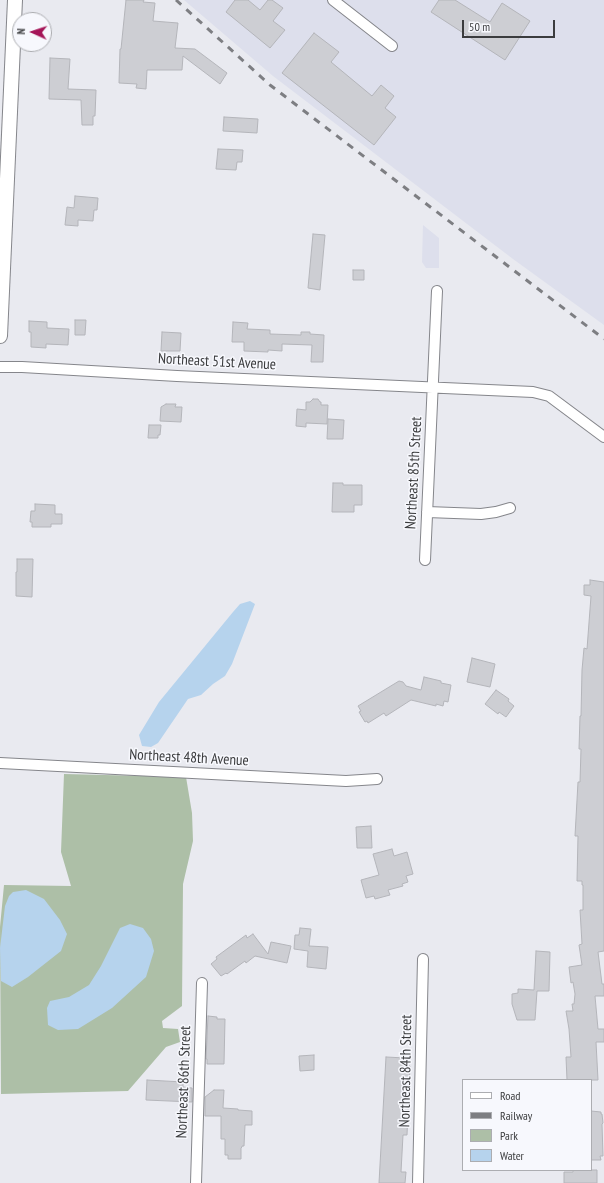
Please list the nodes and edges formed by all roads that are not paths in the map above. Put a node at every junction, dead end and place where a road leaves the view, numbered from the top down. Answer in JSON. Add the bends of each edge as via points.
{"nodes":[{"id":1,"x":15,"y":0,"type":"edge"},
{"id":2,"x":333,"y":0,"type":"edge"},
{"id":3,"x":392,"y":46,"type":"dead end"},
{"id":4,"x":437,"y":291,"type":"dead end"},
{"id":5,"x":0,"y":336,"type":"edge"},
{"id":6,"x":0,"y":367,"type":"edge"},
{"id":7,"x":432,"y":386,"type":"junction"},
{"id":8,"x":604,"y":436,"type":"edge"},
{"id":9,"x":510,"y":508,"type":"dead end"},
{"id":10,"x":427,"y":512,"type":"junction"},
{"id":11,"x":425,"y":560,"type":"dead end"},
{"id":12,"x":0,"y":763,"type":"edge"},
{"id":13,"x":377,"y":779,"type":"dead end"},
{"id":14,"x":423,"y":959,"type":"dead end"},
{"id":15,"x":202,"y":983,"type":"dead end"},
{"id":16,"x":196,"y":1183,"type":"edge"},
{"id":17,"x":418,"y":1183,"type":"edge"}],
"edges":[{"from":1,"to":5,"type":"main road"},
{"from":2,"to":3,"type":"street"},
{"from":4,"to":7,"type":"street","name":"Northeast 85th Street"},
{"from":6,"to":7,"type":"street","name":"Northeast 51st Avenue"},
{"from":7,"to":8,"type":"street","name":"Northeast 51st Avenue","via":[[540,393],[556,400]]},
{"from":7,"to":10,"type":"street","name":"Northeast 85th Street"},
{"from":9,"to":10,"type":"street","via":[[481,514]]},
{"from":10,"to":11,"type":"street","name":"Northeast 85th Street"},
{"from":12,"to":13,"type":"street","name":"Northeast 48th Avenue","via":[[346,781]]},
{"from":14,"to":17,"type":"street","name":"Northeast 84th Street"},
{"from":15,"to":16,"type":"street","name":"Northeast 86th Street"}]}
